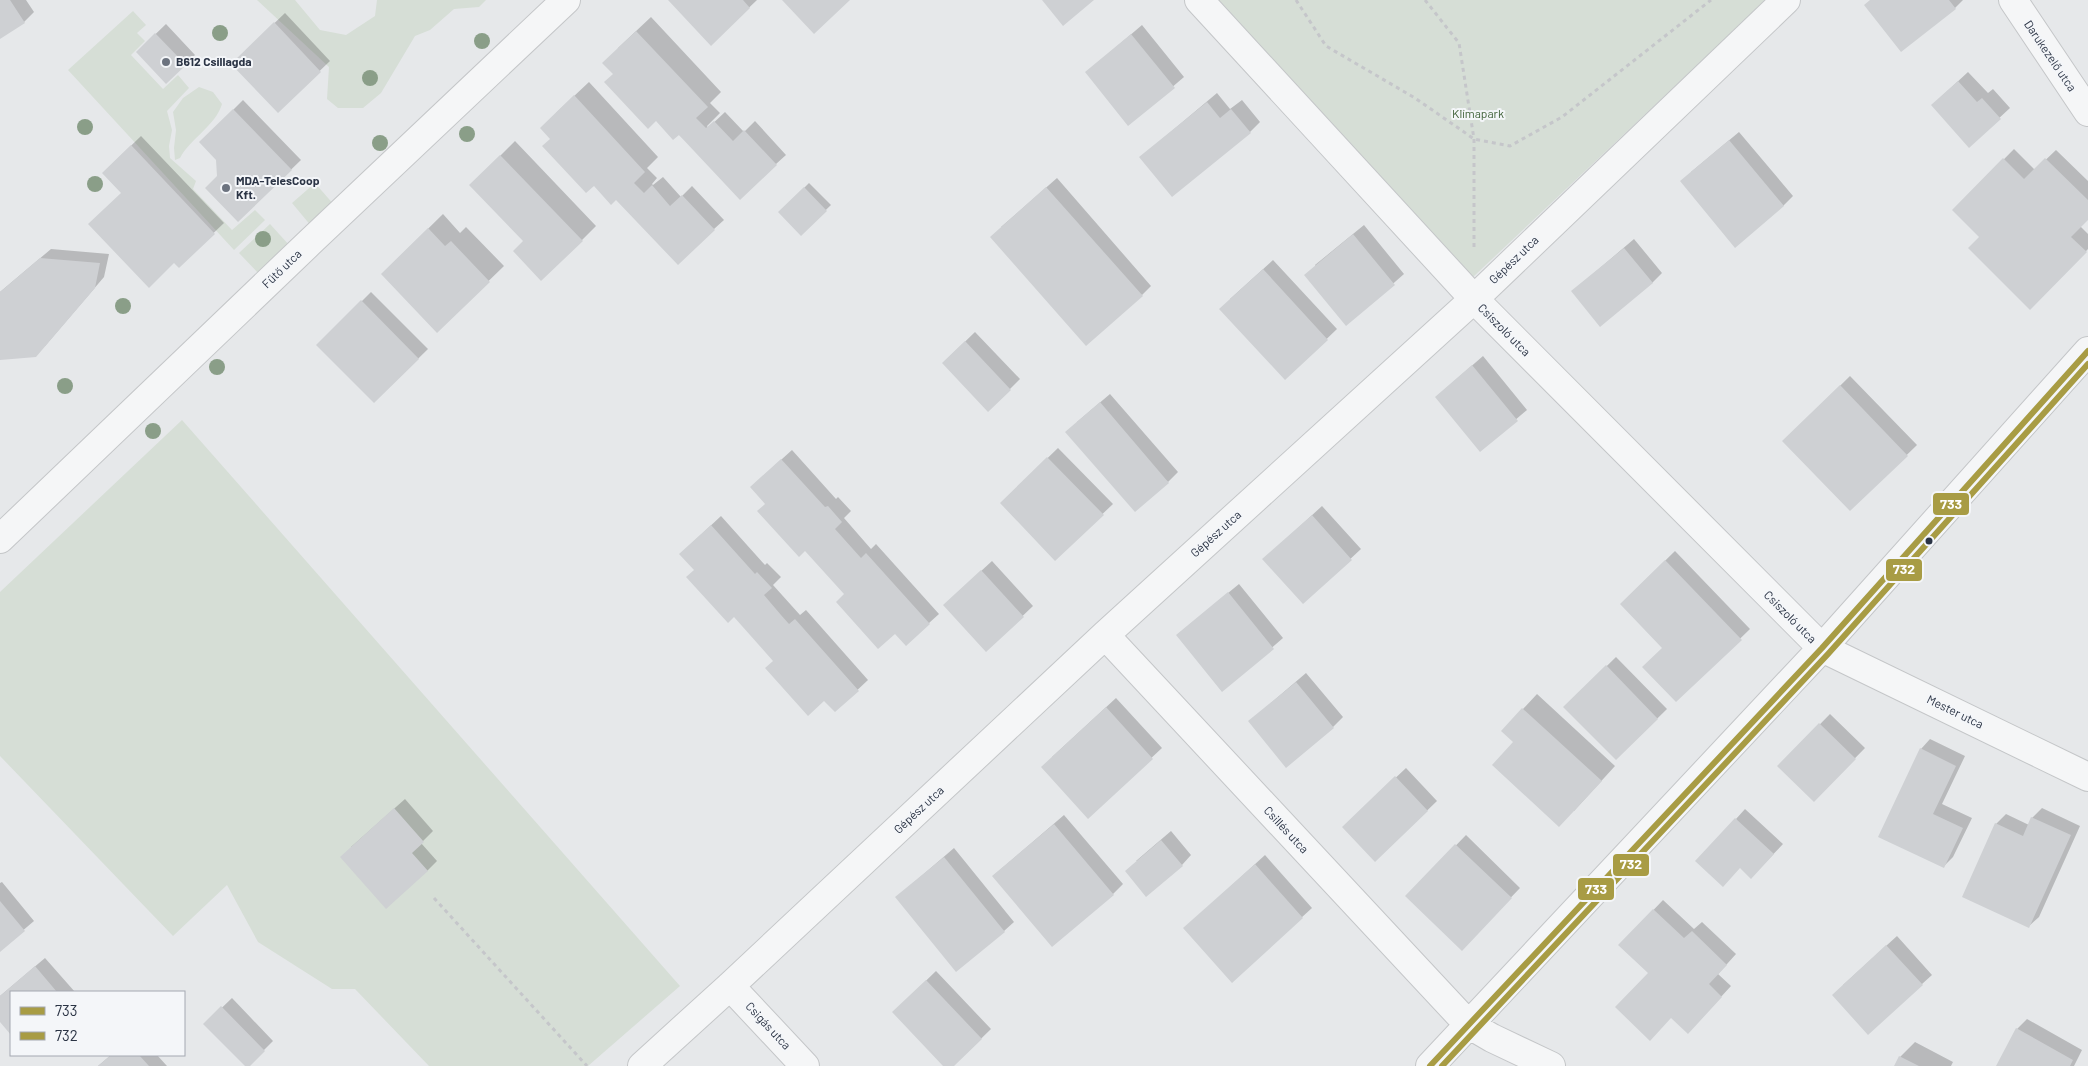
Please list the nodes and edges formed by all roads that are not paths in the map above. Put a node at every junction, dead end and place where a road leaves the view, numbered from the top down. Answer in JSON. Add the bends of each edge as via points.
{"nodes":[{"id":1,"x":566,"y":0,"type":"edge"},
{"id":2,"x":1199,"y":0,"type":"edge"},
{"id":3,"x":1786,"y":0,"type":"edge"},
{"id":4,"x":2013,"y":0,"type":"edge"},
{"id":5,"x":2088,"y":112,"type":"edge"},
{"id":6,"x":1474,"y":299,"type":"junction"},
{"id":7,"x":2088,"y":351,"type":"edge"},
{"id":8,"x":0,"y":539,"type":"edge"},
{"id":9,"x":1105,"y":635,"type":"junction"},
{"id":10,"x":1822,"y":648,"type":"junction"},
{"id":11,"x":2088,"y":777,"type":"edge"},
{"id":12,"x":730,"y":986,"type":"junction"},
{"id":13,"x":1468,"y":1024,"type":"junction"},
{"id":14,"x":642,"y":1066,"type":"edge"},
{"id":15,"x":805,"y":1066,"type":"edge"},
{"id":16,"x":1430,"y":1066,"type":"edge"},
{"id":17,"x":1551,"y":1066,"type":"edge"}],
"edges":[{"from":1,"to":8,"type":"street","name":"Fűtő utca"},
{"from":2,"to":6,"type":"street","name":"Csiszoló utca"},
{"from":3,"to":6,"type":"street","name":"Gépész utca"},
{"from":4,"to":5,"type":"street","name":"Darukezelő utca"},
{"from":6,"to":9,"type":"street","name":"Gépész utca"},
{"from":6,"to":10,"type":"street","name":"Csiszoló utca"},
{"from":7,"to":10,"type":"street"},
{"from":9,"to":12,"type":"street","name":"Gépész utca"},
{"from":9,"to":13,"type":"street","name":"Csillés utca"},
{"from":10,"to":11,"type":"street","name":"Mester utca"},
{"from":10,"to":13,"type":"street"},
{"from":12,"to":14,"type":"street","name":"Gépész utca"},
{"from":12,"to":15,"type":"street","name":"Csigás utca"},
{"from":13,"to":16,"type":"street"},
{"from":13,"to":17,"type":"street","name":"Csillés utca"}]}
